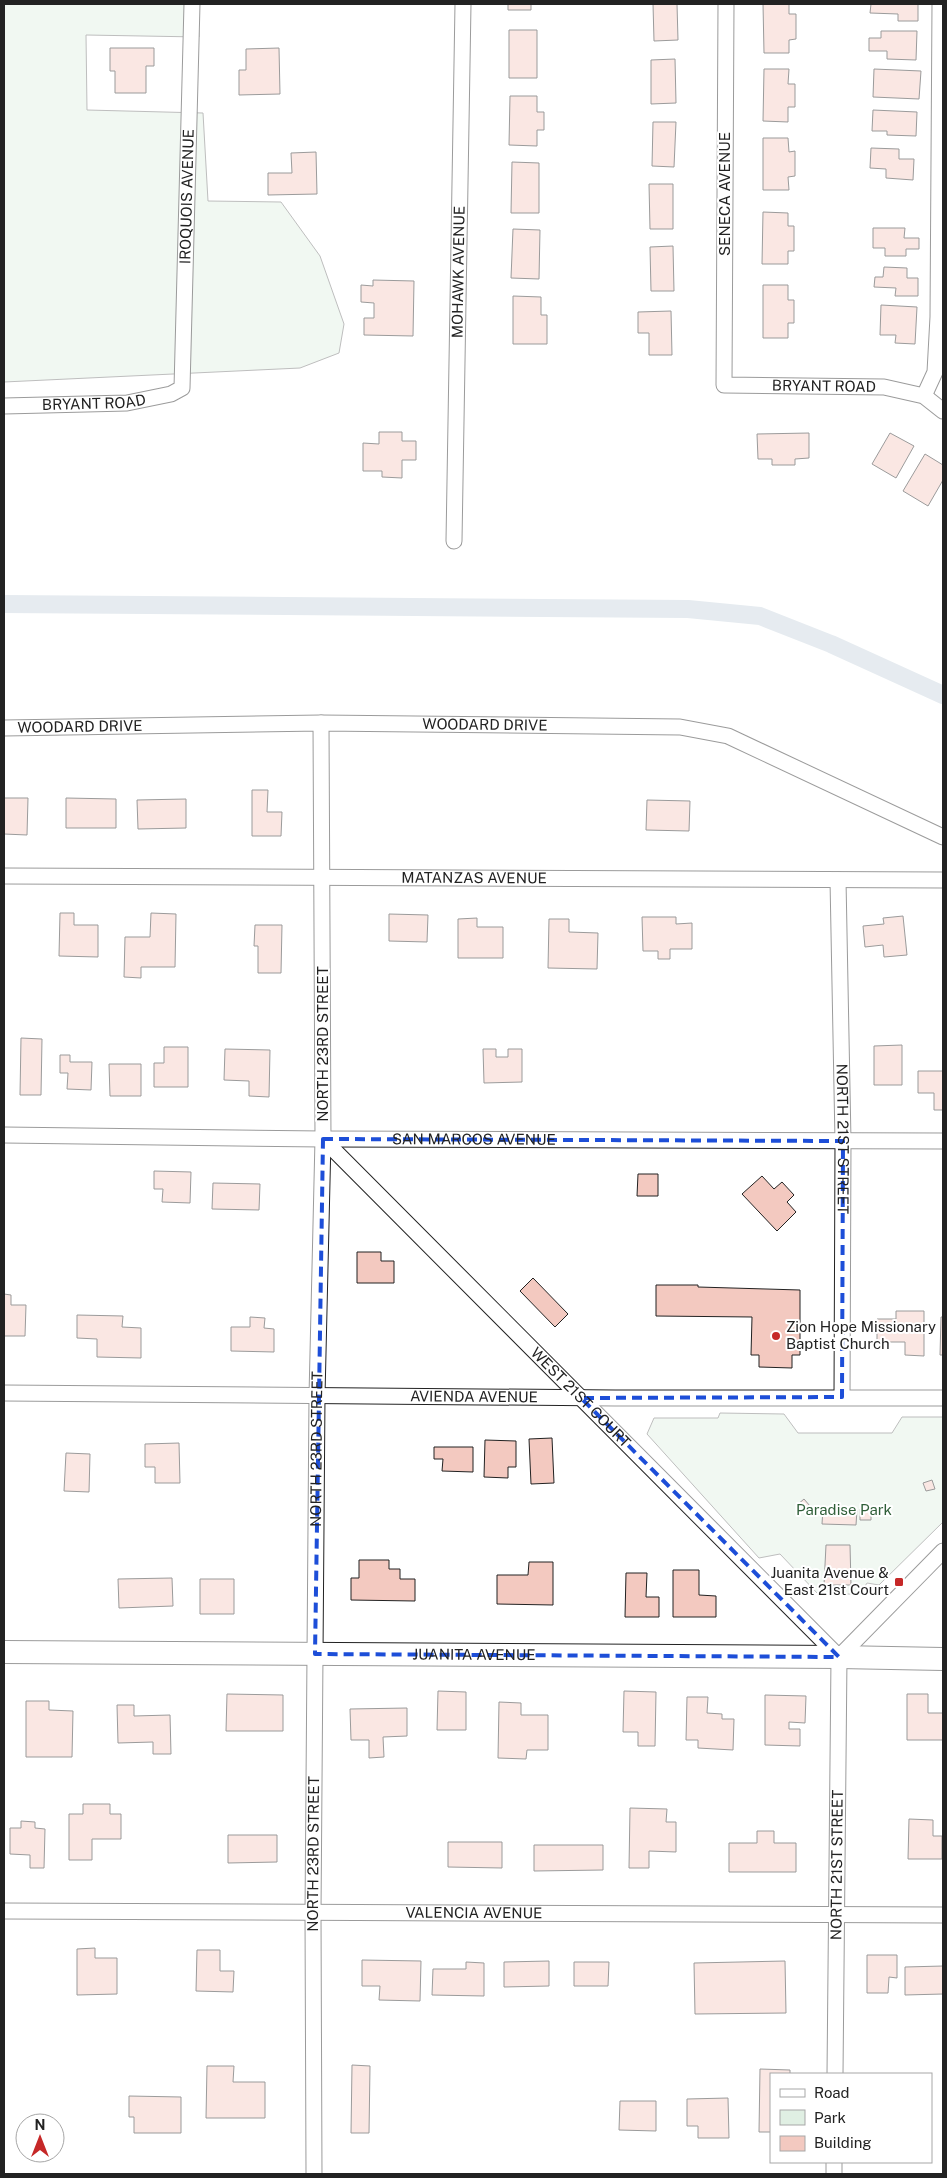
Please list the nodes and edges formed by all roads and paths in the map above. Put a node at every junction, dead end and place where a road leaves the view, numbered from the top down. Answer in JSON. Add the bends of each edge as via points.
{"nodes":[{"id":1,"x":192,"y":4,"type":"edge"},
{"id":2,"x":463,"y":4,"type":"edge"},
{"id":3,"x":726,"y":4,"type":"edge"},
{"id":4,"x":940,"y":4,"type":"edge"},
{"id":5,"x":941,"y":318,"type":"edge"},
{"id":6,"x":724,"y":385,"type":"joint"},
{"id":7,"x":182,"y":388,"type":"joint"},
{"id":8,"x":924,"y":396,"type":"junction"},
{"id":9,"x":4,"y":406,"type":"edge"},
{"id":10,"x":943,"y":411,"type":"edge"},
{"id":11,"x":454,"y":541,"type":"dead end"},
{"id":12,"x":321,"y":723,"type":"junction"},
{"id":13,"x":4,"y":728,"type":"edge"},
{"id":14,"x":943,"y":837,"type":"edge"},
{"id":15,"x":4,"y":876,"type":"edge"},
{"id":16,"x":321,"y":877,"type":"junction"},
{"id":17,"x":838,"y":880,"type":"junction"},
{"id":18,"x":943,"y":880,"type":"edge"},
{"id":19,"x":4,"y":1135,"type":"edge"},
{"id":20,"x":323,"y":1138,"type":"junction"},
{"id":21,"x":843,"y":1141,"type":"junction"},
{"id":22,"x":943,"y":1141,"type":"edge"},
{"id":23,"x":4,"y":1393,"type":"edge"},
{"id":24,"x":317,"y":1396,"type":"junction"},
{"id":25,"x":842,"y":1397,"type":"junction"},
{"id":26,"x":581,"y":1398,"type":"junction"},
{"id":27,"x":943,"y":1398,"type":"edge"},
{"id":28,"x":943,"y":1551,"type":"edge"},
{"id":29,"x":4,"y":1652,"type":"edge"},
{"id":30,"x":315,"y":1654,"type":"junction"},
{"id":31,"x":839,"y":1657,"type":"junction"},
{"id":32,"x":943,"y":1660,"type":"edge"},
{"id":33,"x":4,"y":1911,"type":"edge"},
{"id":34,"x":313,"y":1912,"type":"junction"},
{"id":35,"x":837,"y":1914,"type":"junction"},
{"id":36,"x":943,"y":1915,"type":"edge"},
{"id":37,"x":835,"y":2073,"type":"edge"},
{"id":38,"x":314,"y":2174,"type":"edge"}],
"edges":[{"from":1,"to":7,"type":"street","name":"IROQUOIS AVENUE"},
{"from":2,"to":11,"type":"street","name":"MOHAWK AVENUE"},
{"from":3,"to":6,"type":"street","name":"SENECA AVENUE"},
{"from":4,"to":5,"type":"street"},
{"from":5,"to":8,"type":"street","via":[[935,372]]},
{"from":6,"to":8,"type":"street","name":"BRYANT ROAD","via":[[884,387]]},
{"from":7,"to":9,"type":"street","name":"BRYANT ROAD","via":[[162,397],[127,403]]},
{"from":8,"to":10,"type":"street"},
{"from":12,"to":13,"type":"street","name":"WOODARD DRIVE"},
{"from":12,"to":14,"type":"street","name":"WOODARD DRIVE","via":[[680,727],[709,732],[728,736]]},
{"from":12,"to":16,"type":"street","name":"NORTH 23RD STREET"},
{"from":15,"to":16,"type":"street","name":"MATANZAS AVENUE"},
{"from":16,"to":17,"type":"street","name":"MATANZAS AVENUE"},
{"from":16,"to":20,"type":"street","name":"NORTH 23RD STREET"},
{"from":17,"to":18,"type":"street","name":"MATANZAS AVENUE"},
{"from":17,"to":21,"type":"street","name":"NORTH 21ST STREET"},
{"from":19,"to":20,"type":"street","name":"SAN MARCOS AVENUE"},
{"from":20,"to":21,"type":"street","name":"SAN MARCOS AVENUE"},
{"from":20,"to":24,"type":"street","name":"NORTH 23RD STREET"},
{"from":20,"to":26,"type":"street","name":"WEST 21ST COURT"},
{"from":21,"to":22,"type":"street","name":"SAN MARCOS AVENUE"},
{"from":21,"to":25,"type":"street","name":"NORTH 21ST STREET"},
{"from":23,"to":24,"type":"street","name":"AVIENDA AVENUE"},
{"from":24,"to":26,"type":"street","name":"AVIENDA AVENUE"},
{"from":24,"to":30,"type":"street","name":"NORTH 23RD STREET"},
{"from":25,"to":26,"type":"street","name":"AVIENDA AVENUE"},
{"from":25,"to":27,"type":"street","name":"AVIENDA AVENUE"},
{"from":26,"to":31,"type":"street","name":"WEST 21ST COURT"},
{"from":28,"to":31,"type":"street"},
{"from":29,"to":30,"type":"street","name":"JUANITA AVENUE"},
{"from":30,"to":31,"type":"street","name":"JUANITA AVENUE"},
{"from":30,"to":34,"type":"street","name":"NORTH 23RD STREET"},
{"from":31,"to":32,"type":"street","name":"JUANITA AVENUE"},
{"from":31,"to":35,"type":"street","name":"NORTH 21ST STREET"},
{"from":33,"to":34,"type":"street","name":"VALENCIA AVENUE"},
{"from":34,"to":35,"type":"street","name":"VALENCIA AVENUE"},
{"from":34,"to":38,"type":"street","name":"NORTH 23RD STREET"},
{"from":35,"to":36,"type":"street","name":"VALENCIA AVENUE"},
{"from":35,"to":37,"type":"street","name":"NORTH 21ST STREET"}]}
